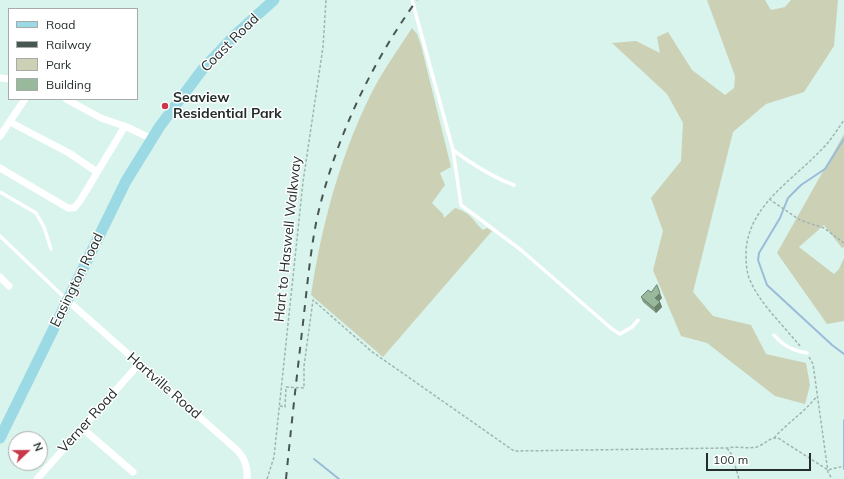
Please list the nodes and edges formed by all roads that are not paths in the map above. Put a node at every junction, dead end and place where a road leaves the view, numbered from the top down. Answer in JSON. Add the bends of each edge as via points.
{"nodes":[{"id":1,"x":274,"y":0,"type":"edge"},
{"id":2,"x":412,"y":0,"type":"edge"},
{"id":3,"x":24,"y":100,"type":"edge"},
{"id":4,"x":68,"y":100,"type":"edge"},
{"id":5,"x":10,"y":122,"type":"junction"},
{"id":6,"x":125,"y":126,"type":"junction"},
{"id":7,"x":160,"y":126,"type":"joint"},
{"id":8,"x":0,"y":136,"type":"edge"},
{"id":9,"x":152,"y":139,"type":"junction"},
{"id":10,"x":453,"y":150,"type":"junction"},
{"id":11,"x":0,"y":168,"type":"edge"},
{"id":12,"x":97,"y":172,"type":"junction"},
{"id":13,"x":514,"y":184,"type":"dead end"},
{"id":14,"x":0,"y":192,"type":"edge"},
{"id":15,"x":0,"y":236,"type":"edge"},
{"id":16,"x":51,"y":249,"type":"dead end"},
{"id":17,"x":0,"y":277,"type":"edge"},
{"id":18,"x":10,"y":286,"type":"dead end"},
{"id":19,"x":67,"y":300,"type":"junction"},
{"id":20,"x":638,"y":320,"type":"dead end"},
{"id":21,"x":774,"y":335,"type":"dead end"},
{"id":22,"x":807,"y":353,"type":"road end"},
{"id":23,"x":139,"y":364,"type":"junction"},
{"id":24,"x":82,"y":428,"type":"junction"},
{"id":25,"x":0,"y":438,"type":"edge"},
{"id":26,"x":133,"y":472,"type":"dead end"},
{"id":27,"x":37,"y":479,"type":"edge"},
{"id":28,"x":247,"y":479,"type":"edge"}],
"edges":[{"from":1,"to":7,"type":"main road","name":"Coast Road","via":[[235,35],[202,70]]},
{"from":2,"to":10,"type":"lane"},
{"from":3,"to":5,"type":"street"},
{"from":4,"to":6,"type":"street","via":[[101,118]]},
{"from":5,"to":8,"type":"street"},
{"from":5,"to":12,"type":"street","via":[[69,153]]},
{"from":6,"to":9,"type":"street"},
{"from":6,"to":12,"type":"street"},
{"from":7,"to":9,"type":"main road","name":"Easington Road"},
{"from":9,"to":19,"type":"main road","name":"Easington Road","via":[[126,181]]},
{"from":10,"to":13,"type":"lane","via":[[501,180]]},
{"from":10,"to":20,"type":"lane","via":[[461,205],[526,254],[612,329],[620,334]]},
{"from":11,"to":12,"type":"street","via":[[68,208],[74,208],[80,201]]},
{"from":14,"to":16,"type":"lane","via":[[36,213]]},
{"from":15,"to":19,"type":"lane"},
{"from":17,"to":18,"type":"street"},
{"from":19,"to":23,"type":"street","name":"Hartville Road"},
{"from":19,"to":25,"type":"main road","name":"Easington Road"},
{"from":21,"to":22,"type":"lane","via":[[795,351]]},
{"from":23,"to":24,"type":"street","name":"Verner Road"},
{"from":23,"to":28,"type":"street","name":"Hartville Road","via":[[238,451],[244,458]]},
{"from":24,"to":26,"type":"street"},
{"from":24,"to":27,"type":"street","name":"Verner Road"}]}
